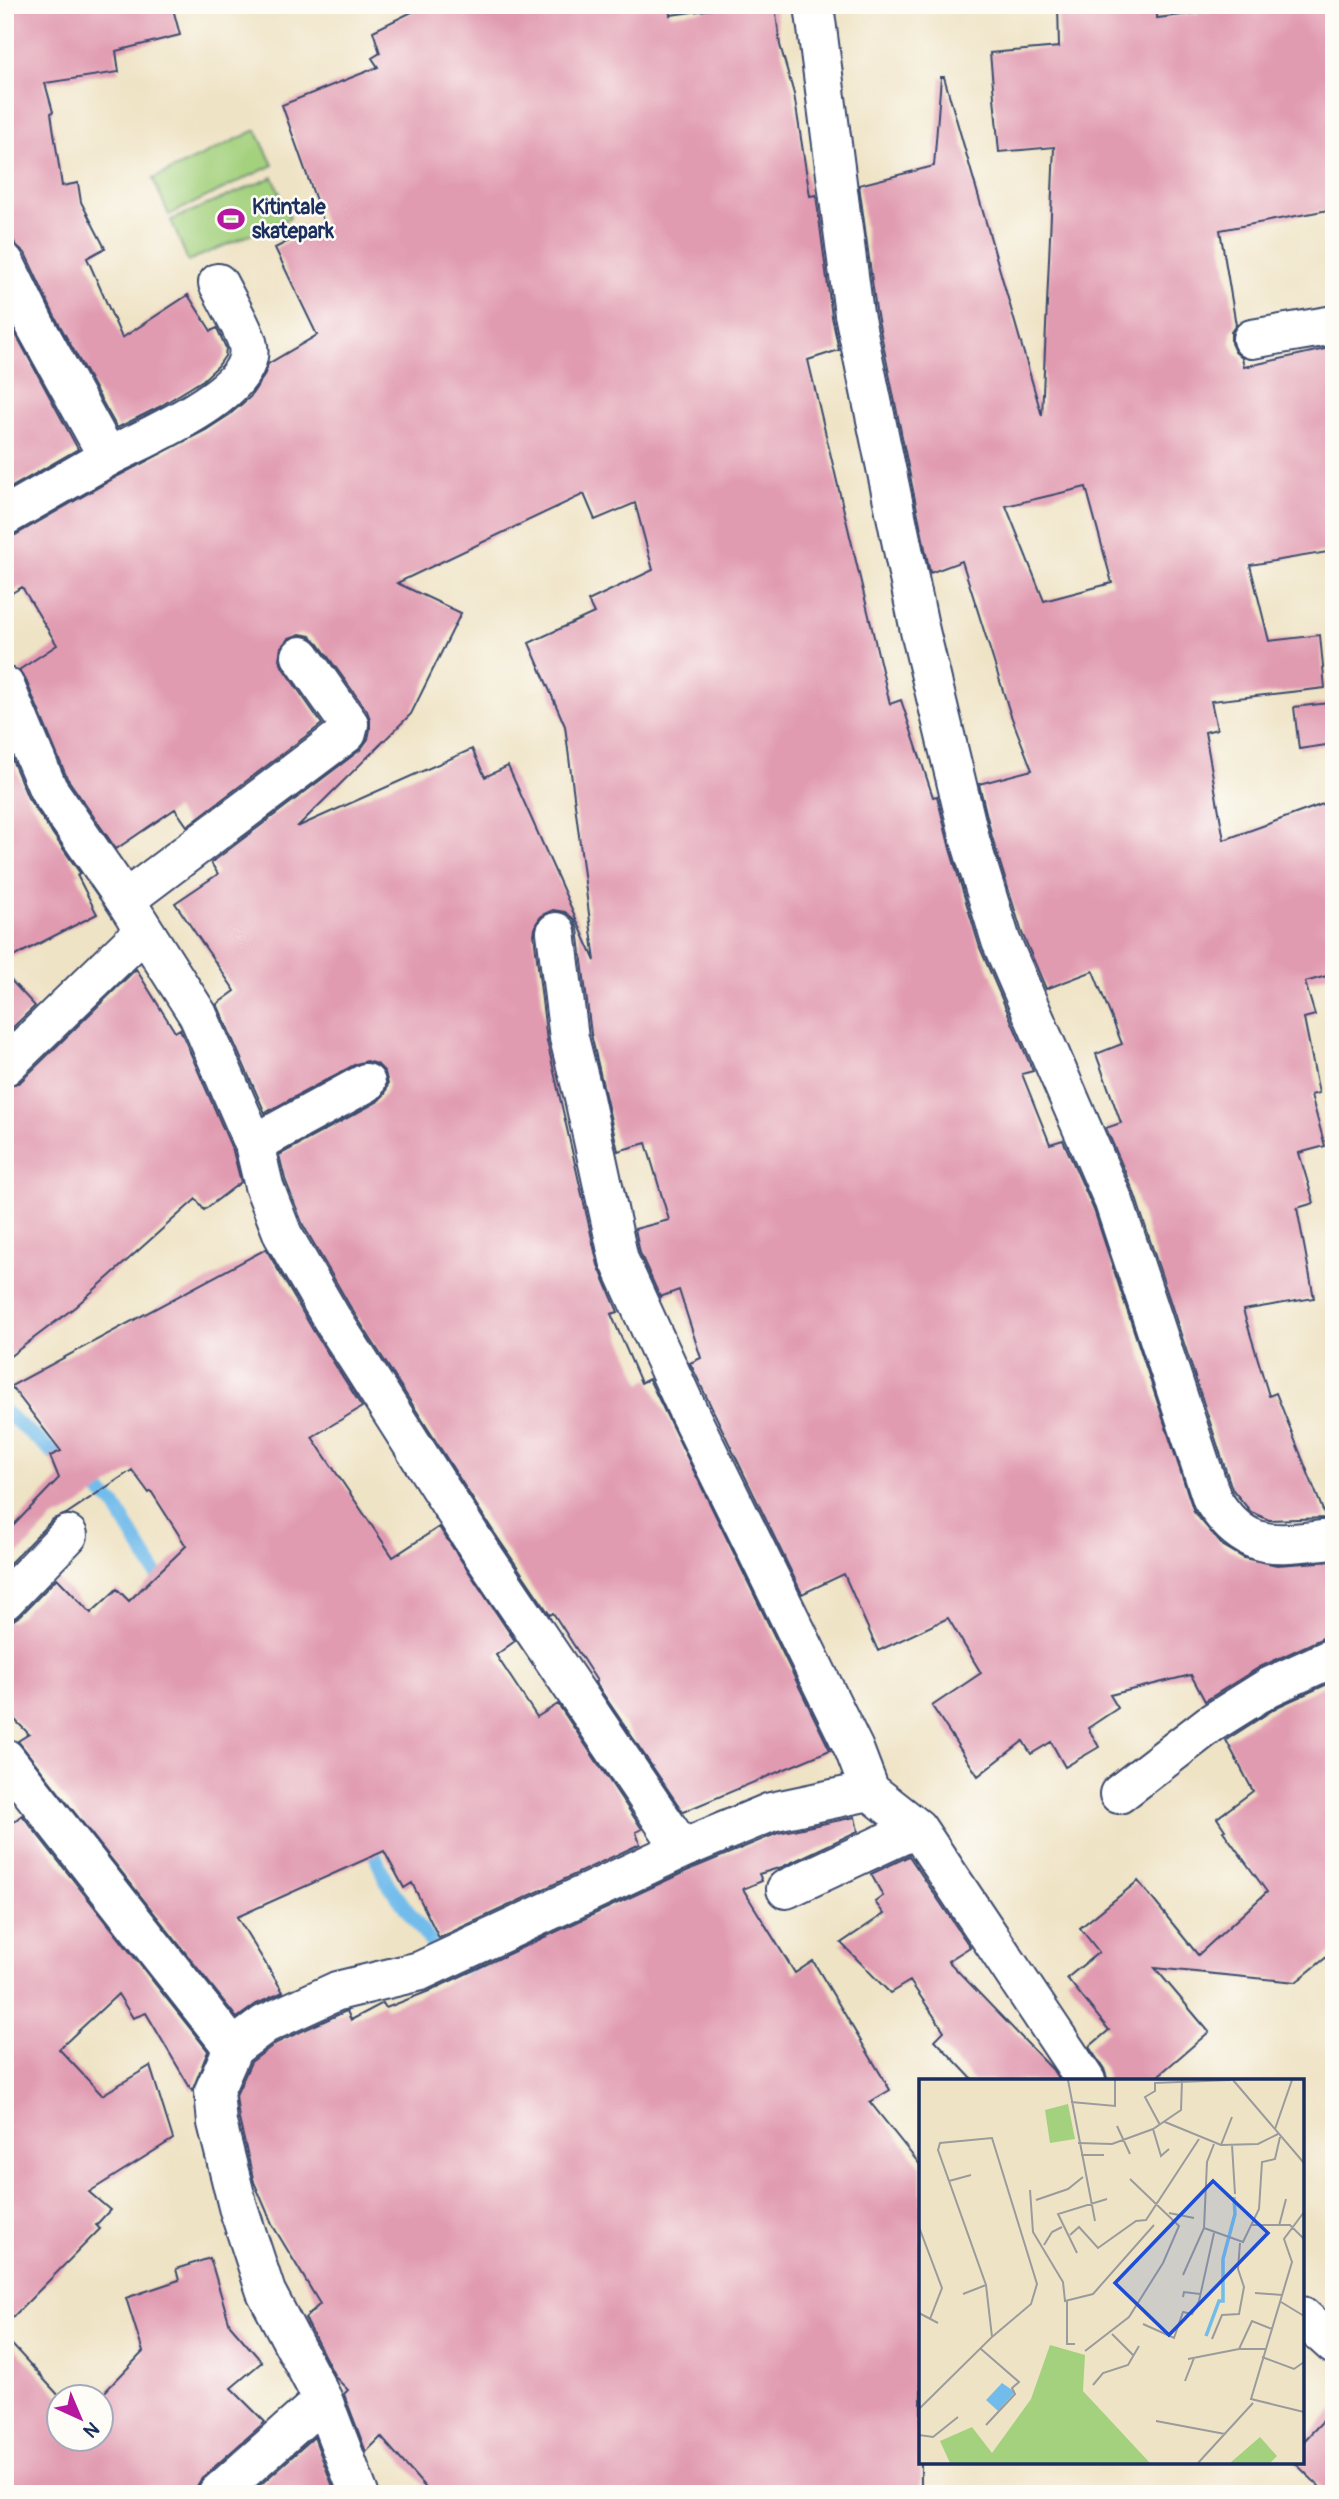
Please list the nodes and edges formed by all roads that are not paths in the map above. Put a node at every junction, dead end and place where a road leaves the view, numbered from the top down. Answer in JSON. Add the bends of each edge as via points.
{"nodes":[{"id":1,"x":814,"y":5,"type":"edge"},
{"id":2,"x":5,"y":263,"type":"edge"},
{"id":3,"x":218,"y":283,"type":"dead end"},
{"id":4,"x":1334,"y":325,"type":"edge"},
{"id":5,"x":1252,"y":339,"type":"dead end"},
{"id":6,"x":108,"y":457,"type":"junction"},
{"id":7,"x":5,"y":516,"type":"edge"},
{"id":8,"x":301,"y":656,"type":"dead end"},
{"id":9,"x":5,"y":686,"type":"edge"},
{"id":10,"x":135,"y":916,"type":"junction"},
{"id":11,"x":556,"y":932,"type":"dead end"},
{"id":12,"x":5,"y":1066,"type":"edge"},
{"id":13,"x":366,"y":1083,"type":"dead end"},
{"id":14,"x":254,"y":1144,"type":"junction"},
{"id":15,"x":68,"y":1535,"type":"dead end"},
{"id":16,"x":1334,"y":1539,"type":"edge"},
{"id":17,"x":5,"y":1600,"type":"edge"},
{"id":18,"x":1334,"y":1657,"type":"edge"},
{"id":19,"x":5,"y":1758,"type":"edge"},
{"id":20,"x":870,"y":1791,"type":"junction"},
{"id":21,"x":1119,"y":1794,"type":"dead end"},
{"id":22,"x":917,"y":1828,"type":"junction"},
{"id":23,"x":682,"y":1849,"type":"junction"},
{"id":24,"x":786,"y":1889,"type":"dead end"},
{"id":25,"x":233,"y":2048,"type":"junction"},
{"id":26,"x":1085,"y":2079,"type":"edge"},
{"id":27,"x":1304,"y":2318,"type":"edge"},
{"id":28,"x":1334,"y":2345,"type":"edge"},
{"id":29,"x":323,"y":2400,"type":"junction"},
{"id":30,"x":217,"y":2494,"type":"edge"},
{"id":31,"x":359,"y":2494,"type":"edge"}],
"edges":[{"from":1,"to":16,"type":"street","via":[[854,314],[920,631],[971,843],[1001,941],[1114,1202],[1212,1499],[1224,1518],[1252,1539],[1269,1545]]},
{"from":2,"to":6,"type":"street"},
{"from":3,"to":6,"type":"street","via":[[248,346],[245,365],[232,386],[213,402]]},
{"from":4,"to":5,"type":"street"},
{"from":6,"to":7,"type":"street"},
{"from":8,"to":10,"type":"street","via":[[349,724],[347,733]]},
{"from":9,"to":10,"type":"street","via":[[48,789]]},
{"from":10,"to":12,"type":"street"},
{"from":10,"to":14,"type":"street","via":[[198,1015]]},
{"from":11,"to":20,"type":"street","via":[[569,1038],[619,1260]]},
{"from":13,"to":14,"type":"street"},
{"from":14,"to":23,"type":"street","via":[[283,1235],[332,1319],[475,1543]]},
{"from":15,"to":17,"type":"street"},
{"from":18,"to":21,"type":"street","via":[[1269,1687],[1210,1724]]},
{"from":19,"to":25,"type":"street"},
{"from":20,"to":22,"type":"street"},
{"from":20,"to":23,"type":"street","via":[[771,1812]]},
{"from":22,"to":24,"type":"street"},
{"from":22,"to":26,"type":"street"},
{"from":23,"to":25,"type":"street","via":[[420,1971],[337,1991],[265,2024]]},
{"from":25,"to":29,"type":"street","via":[[214,2091],[237,2207],[266,2292]]},
{"from":27,"to":28,"type":"street"},
{"from":29,"to":30,"type":"street"},
{"from":29,"to":31,"type":"street"}]}
